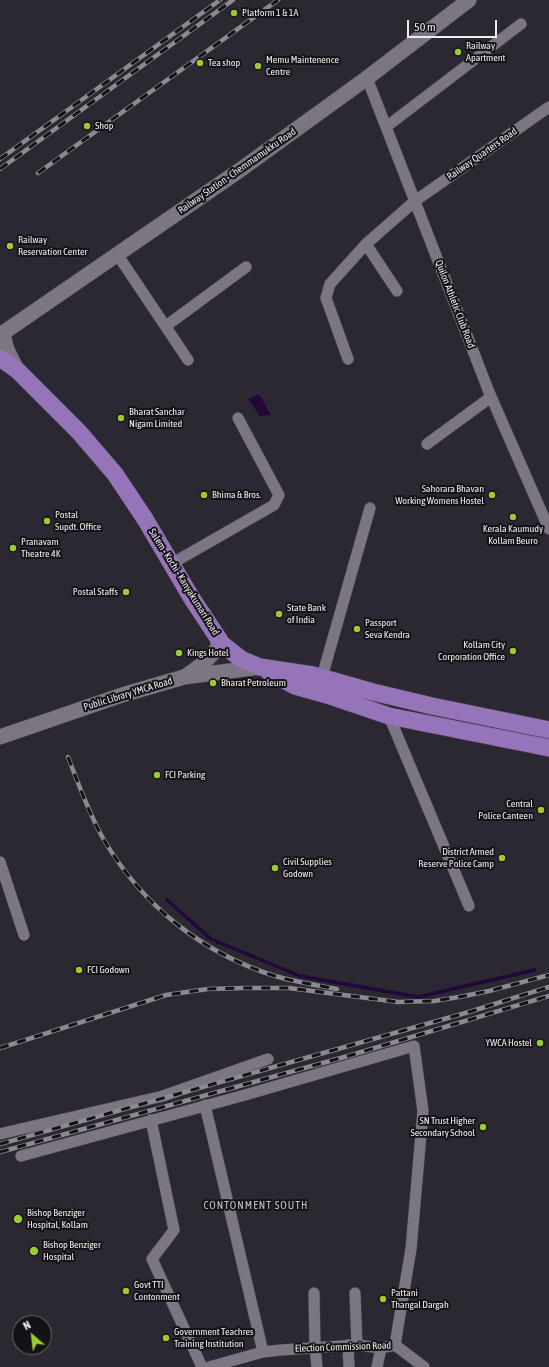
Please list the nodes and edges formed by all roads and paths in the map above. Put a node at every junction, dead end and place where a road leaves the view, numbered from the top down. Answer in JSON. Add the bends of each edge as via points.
{"nodes":[{"id":1,"x":469,"y":0,"type":"edge"},
{"id":2,"x":521,"y":24,"type":"dead end"},
{"id":3,"x":367,"y":78,"type":"junction"},
{"id":4,"x":549,"y":107,"type":"edge"},
{"id":5,"x":386,"y":127,"type":"junction"},
{"id":6,"x":415,"y":201,"type":"junction"},
{"id":7,"x":366,"y":244,"type":"junction"},
{"id":8,"x":117,"y":254,"type":"junction"},
{"id":9,"x":246,"y":267,"type":"dead end"},
{"id":10,"x":397,"y":291,"type":"dead end"},
{"id":11,"x":166,"y":326,"type":"junction"},
{"id":12,"x":2,"y":333,"type":"edge"},
{"id":13,"x":0,"y":358,"type":"edge"},
{"id":14,"x":348,"y":359,"type":"dead end"},
{"id":15,"x":188,"y":360,"type":"dead end"},
{"id":16,"x":17,"y":370,"type":"junction"},
{"id":17,"x":491,"y":397,"type":"junction"},
{"id":18,"x":238,"y":418,"type":"dead end"},
{"id":19,"x":427,"y":444,"type":"dead end"},
{"id":20,"x":370,"y":508,"type":"dead end"},
{"id":21,"x":549,"y":529,"type":"edge"},
{"id":22,"x":171,"y":564,"type":"junction"},
{"id":23,"x":218,"y":638,"type":"junction"},
{"id":24,"x":260,"y":667,"type":"junction"},
{"id":25,"x":184,"y":677,"type":"junction"},
{"id":26,"x":322,"y":677,"type":"junction"},
{"id":27,"x":389,"y":716,"type":"junction"},
{"id":28,"x":549,"y":730,"type":"edge"},
{"id":29,"x":0,"y":737,"type":"edge"},
{"id":30,"x":549,"y":748,"type":"edge"},
{"id":31,"x":0,"y":862,"type":"edge"},
{"id":32,"x":469,"y":906,"type":"dead end"},
{"id":33,"x":24,"y":935,"type":"dead end"},
{"id":34,"x":268,"y":1059,"type":"dead end"},
{"id":35,"x":205,"y":1105,"type":"junction"},
{"id":36,"x":151,"y":1120,"type":"junction"},
{"id":37,"x":0,"y":1134,"type":"edge"},
{"id":38,"x":21,"y":1156,"type":"dead end"},
{"id":39,"x":314,"y":1293,"type":"dead end"},
{"id":40,"x":355,"y":1293,"type":"dead end"},
{"id":41,"x":353,"y":1345,"type":"junction"},
{"id":42,"x":395,"y":1345,"type":"junction"},
{"id":43,"x":315,"y":1348,"type":"junction"},
{"id":44,"x":381,"y":1348,"type":"junction"},
{"id":45,"x":263,"y":1352,"type":"junction"},
{"id":46,"x":202,"y":1367,"type":"edge"},
{"id":47,"x":209,"y":1367,"type":"edge"},
{"id":48,"x":317,"y":1367,"type":"edge"},
{"id":49,"x":348,"y":1367,"type":"edge"},
{"id":50,"x":377,"y":1367,"type":"edge"},
{"id":51,"x":424,"y":1367,"type":"edge"}],
"edges":[{"from":1,"to":3,"type":"main road","name":"Railway Station - Chemmamukku Road"},
{"from":2,"to":5,"type":"street"},
{"from":3,"to":5,"type":"street","name":"Quilon Athletic Club Road"},
{"from":3,"to":8,"type":"main road","name":"Railway Station - Chemmamukku Road","via":[[240,170]]},
{"from":4,"to":6,"type":"street","name":"Railway Quarters Road"},
{"from":5,"to":6,"type":"street","name":"Quilon Athletic Club Road"},
{"from":6,"to":7,"type":"street","name":"Railway Quarters Road"},
{"from":6,"to":17,"type":"street","name":"Quilon Athletic Club Road"},
{"from":7,"to":10,"type":"street"},
{"from":7,"to":14,"type":"street","name":"Railway Quarters Road","via":[[330,284],[326,298]]},
{"from":8,"to":11,"type":"street"},
{"from":8,"to":12,"type":"main road","name":"Railway Station - Chemmamukku Road"},
{"from":9,"to":11,"type":"street"},
{"from":11,"to":15,"type":"street"},
{"from":12,"to":16,"type":"main road"},
{"from":13,"to":16,"type":"main road","name":"Salem - Kochi - Kanyakumari Road"},
{"from":16,"to":22,"type":"main road","name":"Salem - Kochi - Kanyakumari Road","via":[[79,432],[115,474],[146,519]]},
{"from":17,"to":19,"type":"street"},
{"from":17,"to":21,"type":"street","name":"Quilon Athletic Club Road"},
{"from":18,"to":22,"type":"street","via":[[279,495],[274,505]]},
{"from":20,"to":26,"type":"street"},
{"from":22,"to":23,"type":"main road","name":"Salem - Kochi - Kanyakumari Road"},
{"from":23,"to":24,"type":"main road","name":"Salem - Kochi - Kanyakumari Road","via":[[241,658]]},
{"from":23,"to":25,"type":"main road","via":[[216,649],[203,664]]},
{"from":24,"to":25,"type":"main road","name":"Public Library YMCA Road"},
{"from":24,"to":26,"type":"main road","name":"Salem - Kochi - Kanyakumari Road"},
{"from":24,"to":27,"type":"main road","via":[[295,686]]},
{"from":25,"to":29,"type":"main road","name":"Public Library YMCA Road","via":[[122,695]]},
{"from":26,"to":28,"type":"main road","name":"Salem - Kochi - Kanyakumari Road","via":[[373,692]]},
{"from":27,"to":30,"type":"main road"},
{"from":27,"to":32,"type":"street"},
{"from":31,"to":33,"type":"street"},
{"from":34,"to":37,"type":"street","via":[[163,1096]]},
{"from":35,"to":36,"type":"street"},
{"from":35,"to":42,"type":"street","via":[[414,1046],[422,1111],[411,1249]]},
{"from":35,"to":45,"type":"street"},
{"from":36,"to":38,"type":"street"},
{"from":36,"to":46,"type":"street","via":[[174,1230],[152,1259]]},
{"from":39,"to":43,"type":"street"},
{"from":40,"to":41,"type":"street"},
{"from":41,"to":43,"type":"street","name":"Election Commission Road"},
{"from":41,"to":44,"type":"street","name":"Election Commission Road"},
{"from":41,"to":49,"type":"street"},
{"from":42,"to":44,"type":"street","name":"Election Commission Road"},
{"from":42,"to":51,"type":"street","name":"Election Commission Road"},
{"from":43,"to":45,"type":"street","name":"Election Commission Road"},
{"from":43,"to":48,"type":"street"},
{"from":44,"to":50,"type":"street"},
{"from":45,"to":47,"type":"street","name":"Election Commission Road"}]}
